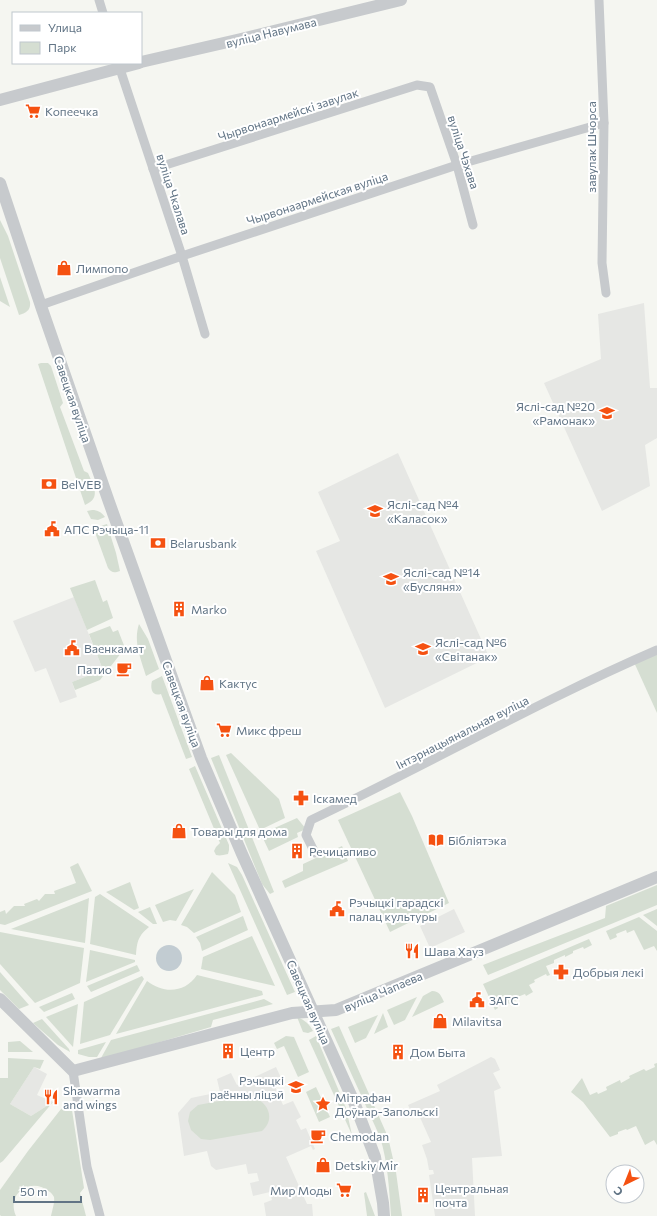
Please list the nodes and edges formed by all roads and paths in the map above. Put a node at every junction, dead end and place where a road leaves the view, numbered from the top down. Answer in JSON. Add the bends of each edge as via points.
{"nodes":[{"id":1,"x":99,"y":0,"type":"edge"},
{"id":2,"x":401,"y":0,"type":"edge"},
{"id":3,"x":599,"y":0,"type":"edge"},
{"id":4,"x":103,"y":12,"type":"edge"},
{"id":5,"x":142,"y":63,"type":"edge"},
{"id":6,"x":130,"y":64,"type":"edge"},
{"id":7,"x":119,"y":65,"type":"edge"},
{"id":8,"x":430,"y":87,"type":"joint"},
{"id":9,"x":0,"y":100,"type":"edge"},
{"id":10,"x":604,"y":124,"type":"junction"},
{"id":11,"x":458,"y":165,"type":"junction"},
{"id":12,"x":154,"y":169,"type":"junction"},
{"id":13,"x":0,"y":183,"type":"edge"},
{"id":14,"x":473,"y":225,"type":"dead end"},
{"id":15,"x":182,"y":256,"type":"junction"},
{"id":16,"x":606,"y":293,"type":"dead end"},
{"id":17,"x":41,"y":305,"type":"junction"},
{"id":18,"x":205,"y":334,"type":"dead end"},
{"id":19,"x":657,"y":650,"type":"edge"},
{"id":20,"x":315,"y":854,"type":"dead end"},
{"id":21,"x":657,"y":877,"type":"edge"},
{"id":22,"x":0,"y":999,"type":"edge"},
{"id":23,"x":313,"y":1012,"type":"junction"},
{"id":24,"x":73,"y":1071,"type":"junction"},
{"id":25,"x":100,"y":1216,"type":"edge"},
{"id":26,"x":384,"y":1216,"type":"edge"}],
"edges":[{"from":1,"to":4,"type":"street"},
{"from":2,"to":5,"type":"street","name":"вуліца Навумава"},
{"from":3,"to":10,"type":"street","name":"завулак Шчорса"},
{"from":6,"to":7,"type":"street","name":"вуліца Навумава"},
{"from":7,"to":9,"type":"street","name":"вуліца Навумава"},
{"from":7,"to":12,"type":"street","name":"вуліца Чкалава"},
{"from":8,"to":11,"type":"street","name":"вуліца Чэхава"},
{"from":8,"to":12,"type":"street","name":"Чырвонаармейскі завулак","via":[[417,85]]},
{"from":10,"to":11,"type":"street","name":"Чырвонаармейская вуліца"},
{"from":10,"to":16,"type":"street","name":"завулак Шчорса","via":[[602,263]]},
{"from":11,"to":14,"type":"street","name":"вуліца Чэхава"},
{"from":11,"to":15,"type":"street","name":"Чырвонаармейская вуліца"},
{"from":12,"to":15,"type":"street","name":"вуліца Чкалава"},
{"from":13,"to":17,"type":"street","name":"Савецкая вуліца"},
{"from":15,"to":17,"type":"street","name":"Чырвонаармейская вуліца"},
{"from":15,"to":18,"type":"street","name":"вуліца Чкалава"},
{"from":17,"to":23,"type":"street","name":"Савецкая вуліца","via":[[201,758]]},
{"from":19,"to":20,"type":"street","name":"Інтэрнацыянальная вуліца","via":[[605,672],[311,820],[306,835]]},
{"from":21,"to":23,"type":"street","name":"вуліца Чапаева","via":[[336,1010]]},
{"from":22,"to":24,"type":"street"},
{"from":23,"to":24,"type":"street","name":"вуліца Чапаева","via":[[292,1013]]},
{"from":23,"to":26,"type":"street","name":"Савецкая вуліца","via":[[354,1102],[375,1157]]},
{"from":24,"to":25,"type":"street","via":[[87,1167]]}]}
